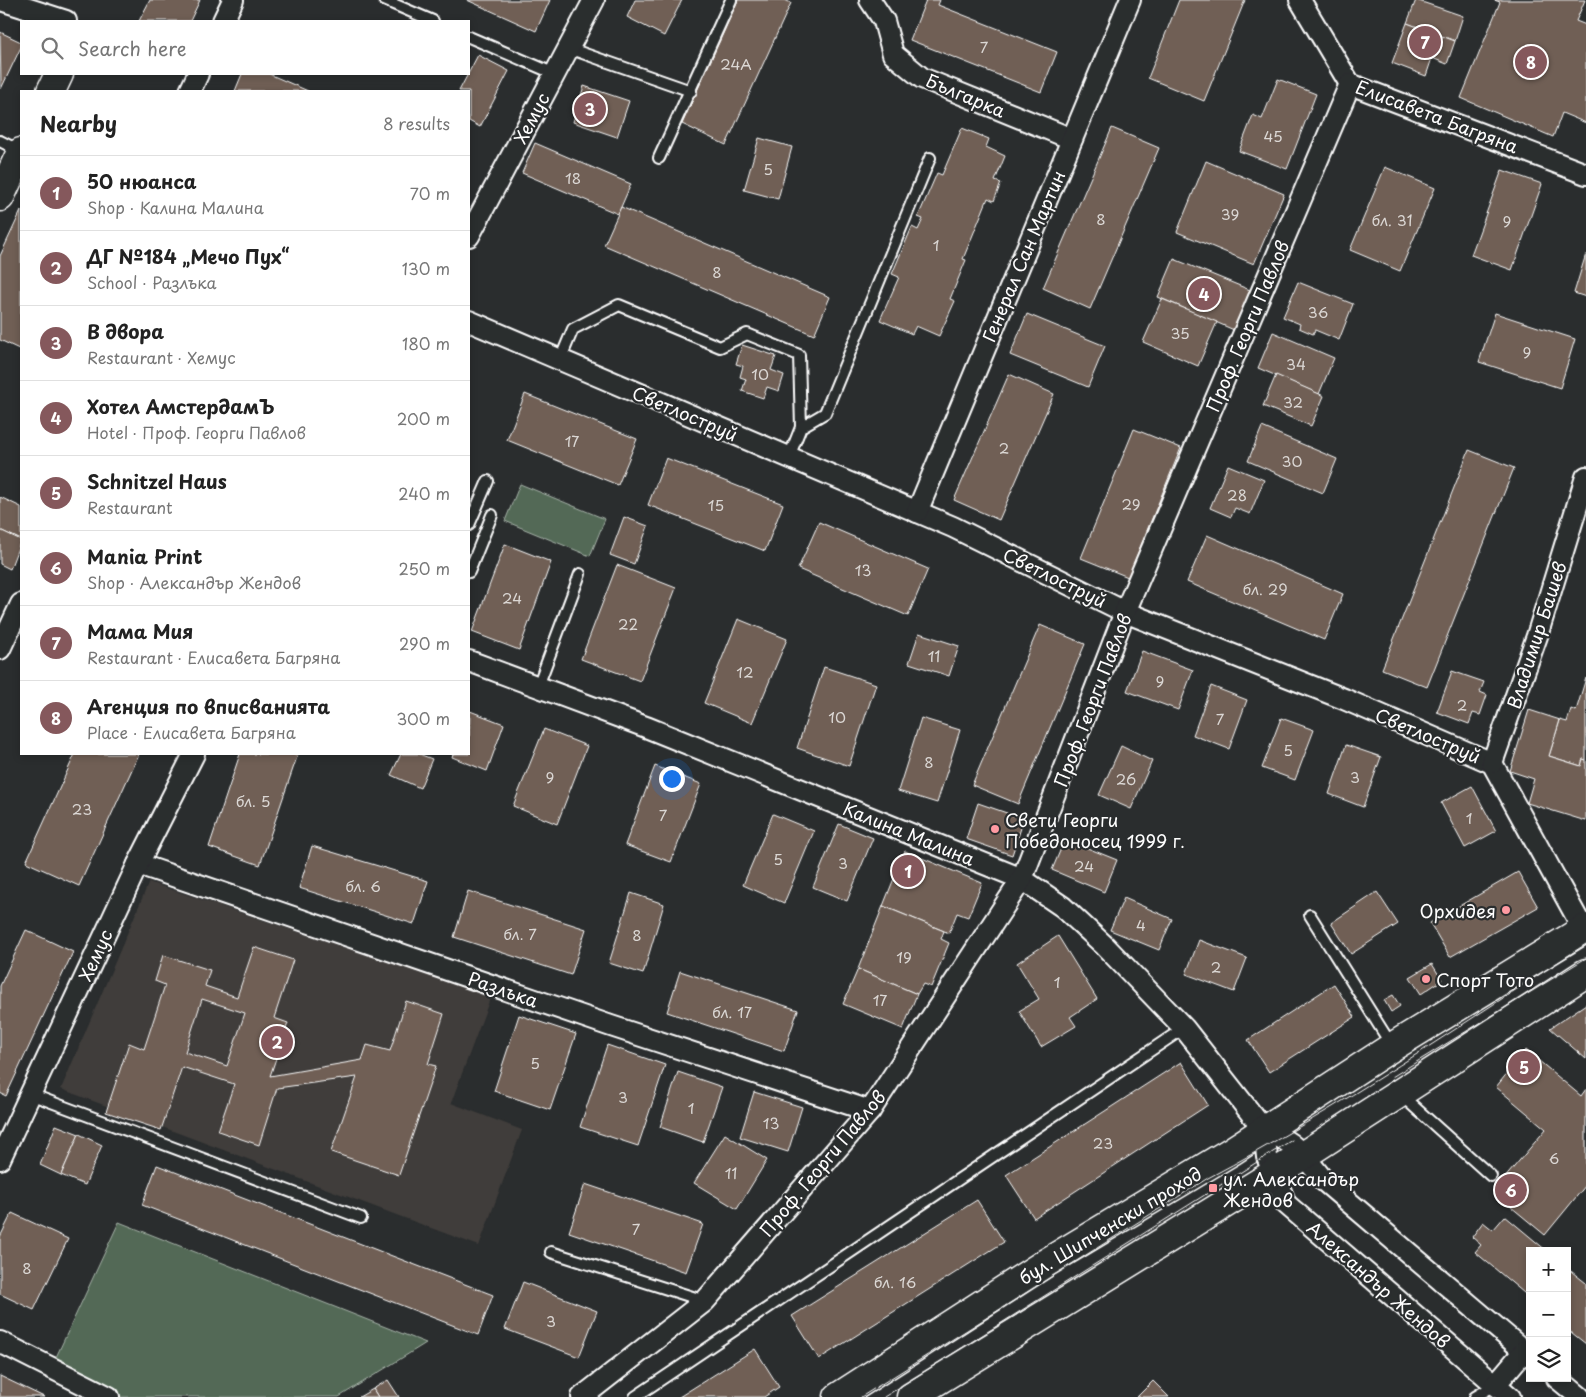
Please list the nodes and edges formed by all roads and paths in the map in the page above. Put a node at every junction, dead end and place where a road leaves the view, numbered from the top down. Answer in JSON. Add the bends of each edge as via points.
{"nodes":[{"id":1,"x":1,"y":0,"type":"edge"},
{"id":2,"x":233,"y":0,"type":"edge"},
{"id":3,"x":384,"y":0,"type":"edge"},
{"id":4,"x":594,"y":0,"type":"edge"},
{"id":5,"x":731,"y":0,"type":"edge"},
{"id":6,"x":870,"y":0,"type":"edge"},
{"id":7,"x":1130,"y":0,"type":"edge"},
{"id":8,"x":1300,"y":0,"type":"edge"},
{"id":9,"x":63,"y":20,"type":"edge"},
{"id":10,"x":223,"y":20,"type":"edge"},
{"id":11,"x":431,"y":20,"type":"edge"},
{"id":12,"x":470,"y":37,"type":"edge"},
{"id":13,"x":568,"y":48,"type":"junction"},
{"id":14,"x":555,"y":74,"type":"junction"},
{"id":15,"x":58,"y":75,"type":"edge"},
{"id":16,"x":198,"y":75,"type":"edge"},
{"id":17,"x":1350,"y":84,"type":"junction"},
{"id":18,"x":51,"y":90,"type":"edge"},
{"id":19,"x":190,"y":90,"type":"edge"},
{"id":20,"x":691,"y":91,"type":"junction"},
{"id":21,"x":1072,"y":139,"type":"junction"},
{"id":22,"x":0,"y":141,"type":"edge"},
{"id":23,"x":20,"y":151,"type":"edge"},
{"id":24,"x":20,"y":154,"type":"edge"},
{"id":25,"x":659,"y":158,"type":"dead end"},
{"id":26,"x":930,"y":158,"type":"dead end"},
{"id":27,"x":1586,"y":174,"type":"edge"},
{"id":28,"x":0,"y":197,"type":"edge"},
{"id":29,"x":470,"y":234,"type":"edge"},
{"id":30,"x":470,"y":321,"type":"edge"},
{"id":31,"x":560,"y":360,"type":"junction"},
{"id":32,"x":801,"y":427,"type":"junction"},
{"id":33,"x":789,"y":456,"type":"junction"},
{"id":34,"x":1586,"y":477,"type":"edge"},
{"id":35,"x":488,"y":481,"type":"dead end"},
{"id":36,"x":917,"y":512,"type":"junction"},
{"id":37,"x":492,"y":515,"type":"dead end"},
{"id":38,"x":470,"y":523,"type":"edge"},
{"id":39,"x":470,"y":570,"type":"edge"},
{"id":40,"x":580,"y":574,"type":"dead end"},
{"id":41,"x":20,"y":606,"type":"edge"},
{"id":42,"x":1125,"y":612,"type":"junction"},
{"id":43,"x":0,"y":649,"type":"edge"},
{"id":44,"x":470,"y":661,"type":"edge"},
{"id":45,"x":538,"y":686,"type":"junction"},
{"id":46,"x":193,"y":755,"type":"edge"},
{"id":47,"x":1492,"y":763,"type":"junction"},
{"id":48,"x":138,"y":864,"type":"junction"},
{"id":49,"x":1022,"y":879,"type":"junction"},
{"id":50,"x":1310,"y":915,"type":"dead end"},
{"id":51,"x":1585,"y":931,"type":"edge"},
{"id":52,"x":1586,"y":973,"type":"edge"},
{"id":53,"x":1184,"y":1028,"type":"junction"},
{"id":54,"x":1392,"y":1047,"type":"junction"},
{"id":55,"x":30,"y":1094,"type":"junction"},
{"id":56,"x":1401,"y":1094,"type":"junction"},
{"id":57,"x":870,"y":1111,"type":"junction"},
{"id":58,"x":1264,"y":1130,"type":"junction"},
{"id":59,"x":1304,"y":1156,"type":"junction"},
{"id":60,"x":0,"y":1159,"type":"edge"},
{"id":61,"x":1273,"y":1174,"type":"junction"},
{"id":62,"x":1491,"y":1176,"type":"dead end"},
{"id":63,"x":361,"y":1218,"type":"dead end"},
{"id":64,"x":551,"y":1252,"type":"dead end"},
{"id":65,"x":705,"y":1301,"type":"junction"},
{"id":66,"x":0,"y":1342,"type":"edge"},
{"id":67,"x":1526,"y":1353,"type":"edge"},
{"id":68,"x":1526,"y":1356,"type":"edge"},
{"id":69,"x":1562,"y":1382,"type":"edge"},
{"id":70,"x":1503,"y":1391,"type":"edge"},
{"id":71,"x":109,"y":1397,"type":"edge"},
{"id":72,"x":582,"y":1397,"type":"edge"},
{"id":73,"x":635,"y":1397,"type":"edge"},
{"id":74,"x":838,"y":1397,"type":"edge"},
{"id":75,"x":911,"y":1397,"type":"edge"},
{"id":76,"x":1475,"y":1397,"type":"edge"},
{"id":77,"x":1580,"y":1397,"type":"edge"}],
"edges":[{"from":1,"to":9,"type":"street"},
{"from":2,"to":10,"type":"street"},
{"from":3,"to":11,"type":"lane"},
{"from":4,"to":13,"type":"street","name":"Хемус"},
{"from":5,"to":20,"type":"lane"},
{"from":6,"to":21,"type":"street","name":"Българка","via":[[884,21],[893,54],[922,78]]},
{"from":7,"to":21,"type":"street","name":"Генерал Сан Мартин"},
{"from":8,"to":17,"type":"street","name":"Елисавета Багряна"},
{"from":12,"to":14,"type":"lane"},
{"from":13,"to":14,"type":"street","name":"Хемус"},
{"from":13,"to":20,"type":"lane"},
{"from":14,"to":29,"type":"street","name":"Хемус"},
{"from":15,"to":18,"type":"main road"},
{"from":16,"to":19,"type":"street"},
{"from":17,"to":27,"type":"street","name":"Елисавета Багряна"},
{"from":17,"to":42,"type":"street","name":"Проф. Георги Павлов"},
{"from":20,"to":25,"type":"lane"},
{"from":21,"to":36,"type":"street","name":"Генерал Сан Мартин"},
{"from":22,"to":23,"type":"lane"},
{"from":24,"to":28,"type":"main road"},
{"from":26,"to":32,"type":"lane","via":[[825,413]]},
{"from":30,"to":31,"type":"street","name":"Светлоструй"},
{"from":31,"to":32,"type":"lane","via":[[573,329],[619,304],[720,347],[747,334],[799,355]]},
{"from":31,"to":33,"type":"street","name":"Светлоструй"},
{"from":32,"to":33,"type":"lane"},
{"from":33,"to":36,"type":"street","name":"Светлоструй"},
{"from":34,"to":47,"type":"street","name":"Владимир Башев","via":[[1537,636]]},
{"from":35,"to":38,"type":"lane"},
{"from":36,"to":42,"type":"street","name":"Светлоструй"},
{"from":37,"to":39,"type":"lane"},
{"from":40,"to":45,"type":"lane"},
{"from":41,"to":43,"type":"street"},
{"from":42,"to":47,"type":"street","name":"Светлоструй","via":[[1344,699]]},
{"from":42,"to":49,"type":"street","name":"Проф. Георги Павлов"},
{"from":44,"to":45,"type":"street","name":"Калина Малина"},
{"from":45,"to":49,"type":"street","name":"Калина Малина"},
{"from":46,"to":48,"type":"street","name":"Хемус"},
{"from":47,"to":51,"type":"street","name":"Светлоструй"},
{"from":48,"to":55,"type":"street","name":"Хемус"},
{"from":48,"to":57,"type":"street","name":"Разлъка"},
{"from":49,"to":53,"type":"street","name":"Калина Малина","via":[[1063,907]]},
{"from":49,"to":57,"type":"street","name":"Проф. Георги Павлов"},
{"from":50,"to":54,"type":"lane"},
{"from":51,"to":54,"type":"main road","name":"бул. Шипченски проход"},
{"from":52,"to":56,"type":"main road"},
{"from":53,"to":58,"type":"street","name":"Калина Малина"},
{"from":53,"to":73,"type":"lane"},
{"from":54,"to":58,"type":"main road","name":"бул. Шипченски проход"},
{"from":55,"to":60,"type":"street","name":"Хемус"},
{"from":55,"to":63,"type":"lane"},
{"from":56,"to":59,"type":"main road"},
{"from":56,"to":62,"type":"lane"},
{"from":57,"to":65,"type":"street","name":"Проф. Георги Павлов"},
{"from":58,"to":59,"type":"street","via":[[1283,1137]]},
{"from":58,"to":61,"type":"street","name":"Александър Жендов","via":[[1264,1148]]},
{"from":58,"to":74,"type":"main road","name":"бул. Шипченски проход","via":[[1044,1264]]},
{"from":59,"to":61,"type":"main road"},
{"from":59,"to":67,"type":"street","via":[[1324,1181]]},
{"from":61,"to":70,"type":"street","name":"Александър Жендов","via":[[1286,1204]]},
{"from":61,"to":75,"type":"main road"},
{"from":64,"to":65,"type":"lane"},
{"from":65,"to":72,"type":"street","name":"Проф. Георги Павлов"},
{"from":66,"to":71,"type":"street"},
{"from":68,"to":70,"type":"street"},
{"from":69,"to":77,"type":"street"},
{"from":70,"to":76,"type":"lane"}]}
